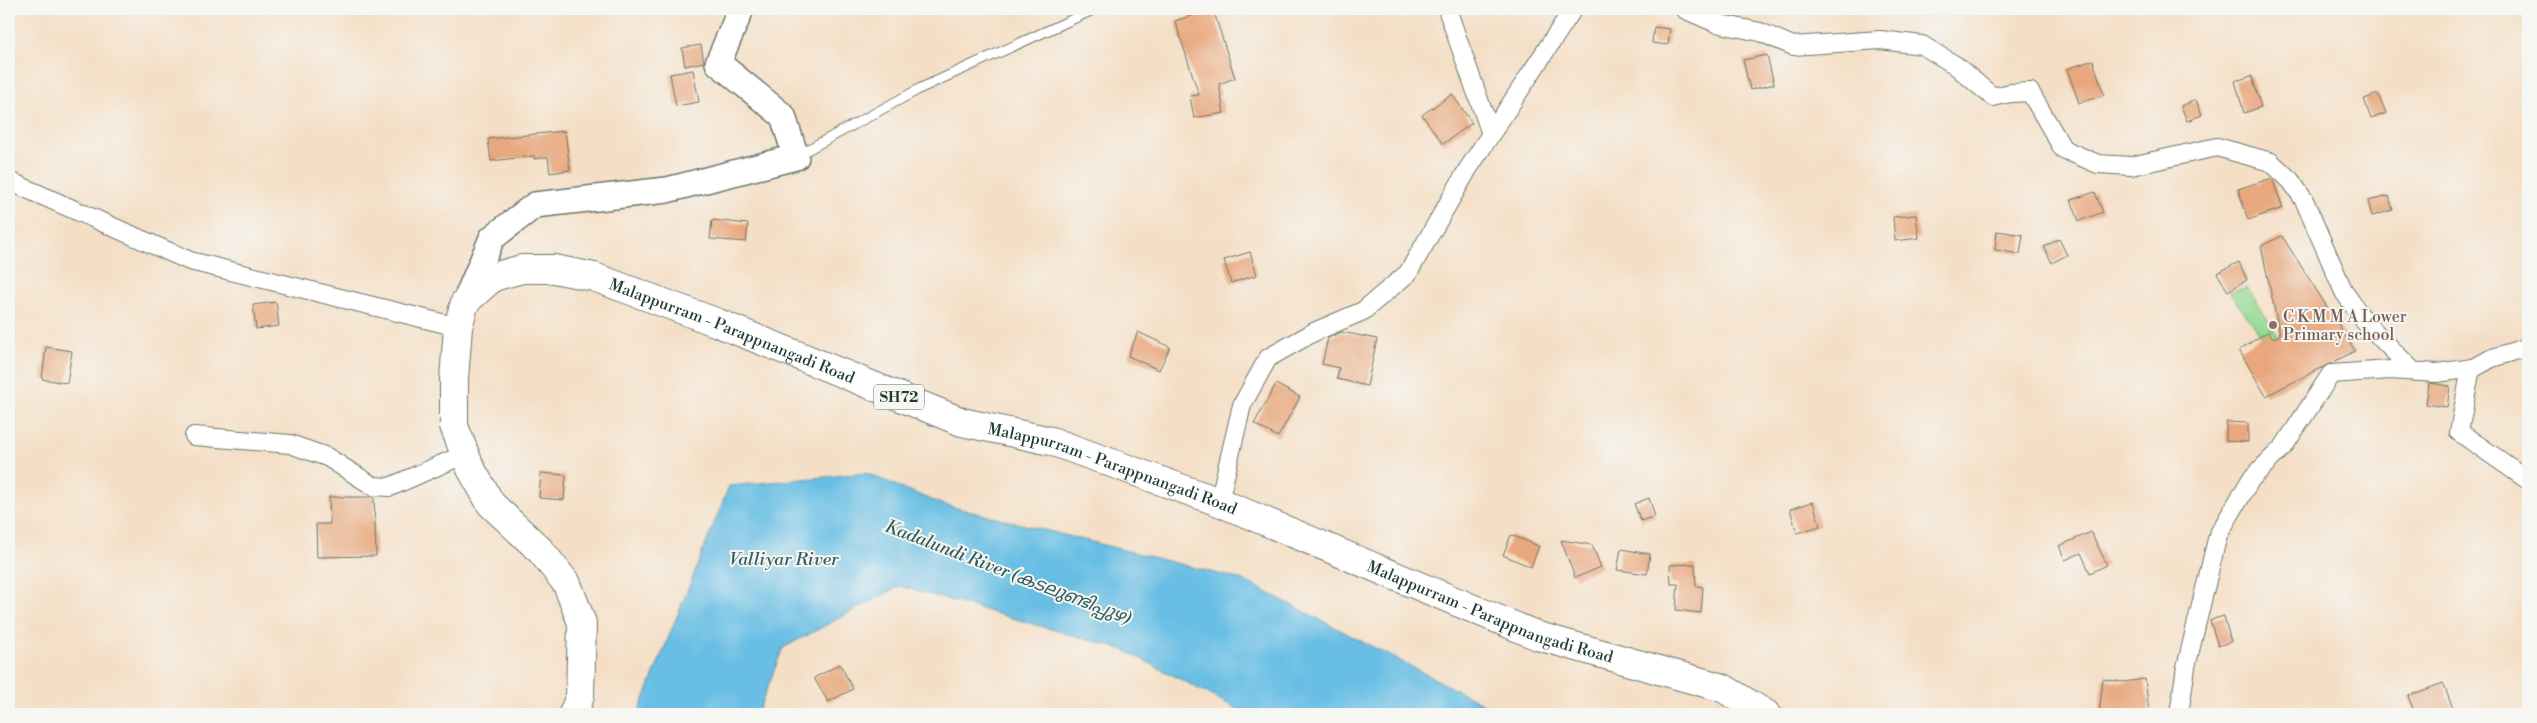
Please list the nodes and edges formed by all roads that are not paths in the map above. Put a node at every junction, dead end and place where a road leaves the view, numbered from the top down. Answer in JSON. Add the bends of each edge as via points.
{"nodes":[{"id":1,"x":741,"y":9,"type":"edge"},
{"id":2,"x":1095,"y":9,"type":"edge"},
{"id":3,"x":1447,"y":9,"type":"edge"},
{"id":4,"x":1573,"y":9,"type":"edge"},
{"id":5,"x":1684,"y":9,"type":"edge"},
{"id":6,"x":1491,"y":134,"type":"junction"},
{"id":7,"x":796,"y":156,"type":"junction"},
{"id":8,"x":9,"y":181,"type":"edge"},
{"id":9,"x":461,"y":314,"type":"junction"},
{"id":10,"x":2528,"y":347,"type":"edge"},
{"id":11,"x":2471,"y":368,"type":"junction"},
{"id":12,"x":2414,"y":372,"type":"junction"},
{"id":13,"x":194,"y":436,"type":"dead end"},
{"id":14,"x":465,"y":454,"type":"junction"},
{"id":15,"x":2528,"y":480,"type":"edge"},
{"id":16,"x":1219,"y":502,"type":"junction"},
{"id":17,"x":573,"y":714,"type":"edge"},
{"id":18,"x":1766,"y":714,"type":"edge"},
{"id":19,"x":2179,"y":714,"type":"edge"}],
"edges":[{"from":1,"to":7,"type":"main road","via":[[718,63],[783,116]]},
{"from":2,"to":7,"type":"lane","via":[[921,88]]},
{"from":3,"to":6,"type":"street"},
{"from":4,"to":6,"type":"street"},
{"from":5,"to":12,"type":"street","via":[[1716,23],[1760,32],[1793,46],[1880,40],[1922,45],[1955,65],[1993,97],[2030,92],[2063,149],[2098,164],[2131,166],[2217,147],[2271,162],[2291,181],[2304,200],[2344,292],[2365,322]]},
{"from":6,"to":16,"type":"street","via":[[1408,273],[1362,312],[1314,332],[1268,358],[1242,405]]},
{"from":7,"to":9,"type":"main road","via":[[667,190],[535,205],[492,238]]},
{"from":8,"to":9,"type":"street","via":[[190,261]]},
{"from":9,"to":14,"type":"main road","via":[[454,379],[454,426]]},
{"from":9,"to":16,"type":"main road","name":"Malappurram - Parappnangadi Road","number":"SH72","via":[[493,277],[522,268],[554,269],[594,277],[718,323],[962,422],[1051,441]]},
{"from":10,"to":11,"type":"street"},
{"from":11,"to":12,"type":"street","via":[[2437,374]]},
{"from":11,"to":15,"type":"street","via":[[2459,432]]},
{"from":12,"to":19,"type":"street","via":[[2390,370],[2331,374],[2284,446],[2251,479],[2218,535],[2186,667]]},
{"from":13,"to":14,"type":"street","via":[[290,444],[326,457],[372,486],[390,487]]},
{"from":14,"to":17,"type":"main road","via":[[491,504],[541,551],[567,584],[582,623],[580,696]]},
{"from":16,"to":18,"type":"main road","name":"Malappurram - Parappnangadi Road","number":"SH72","via":[[1538,636],[1723,688]]}]}
